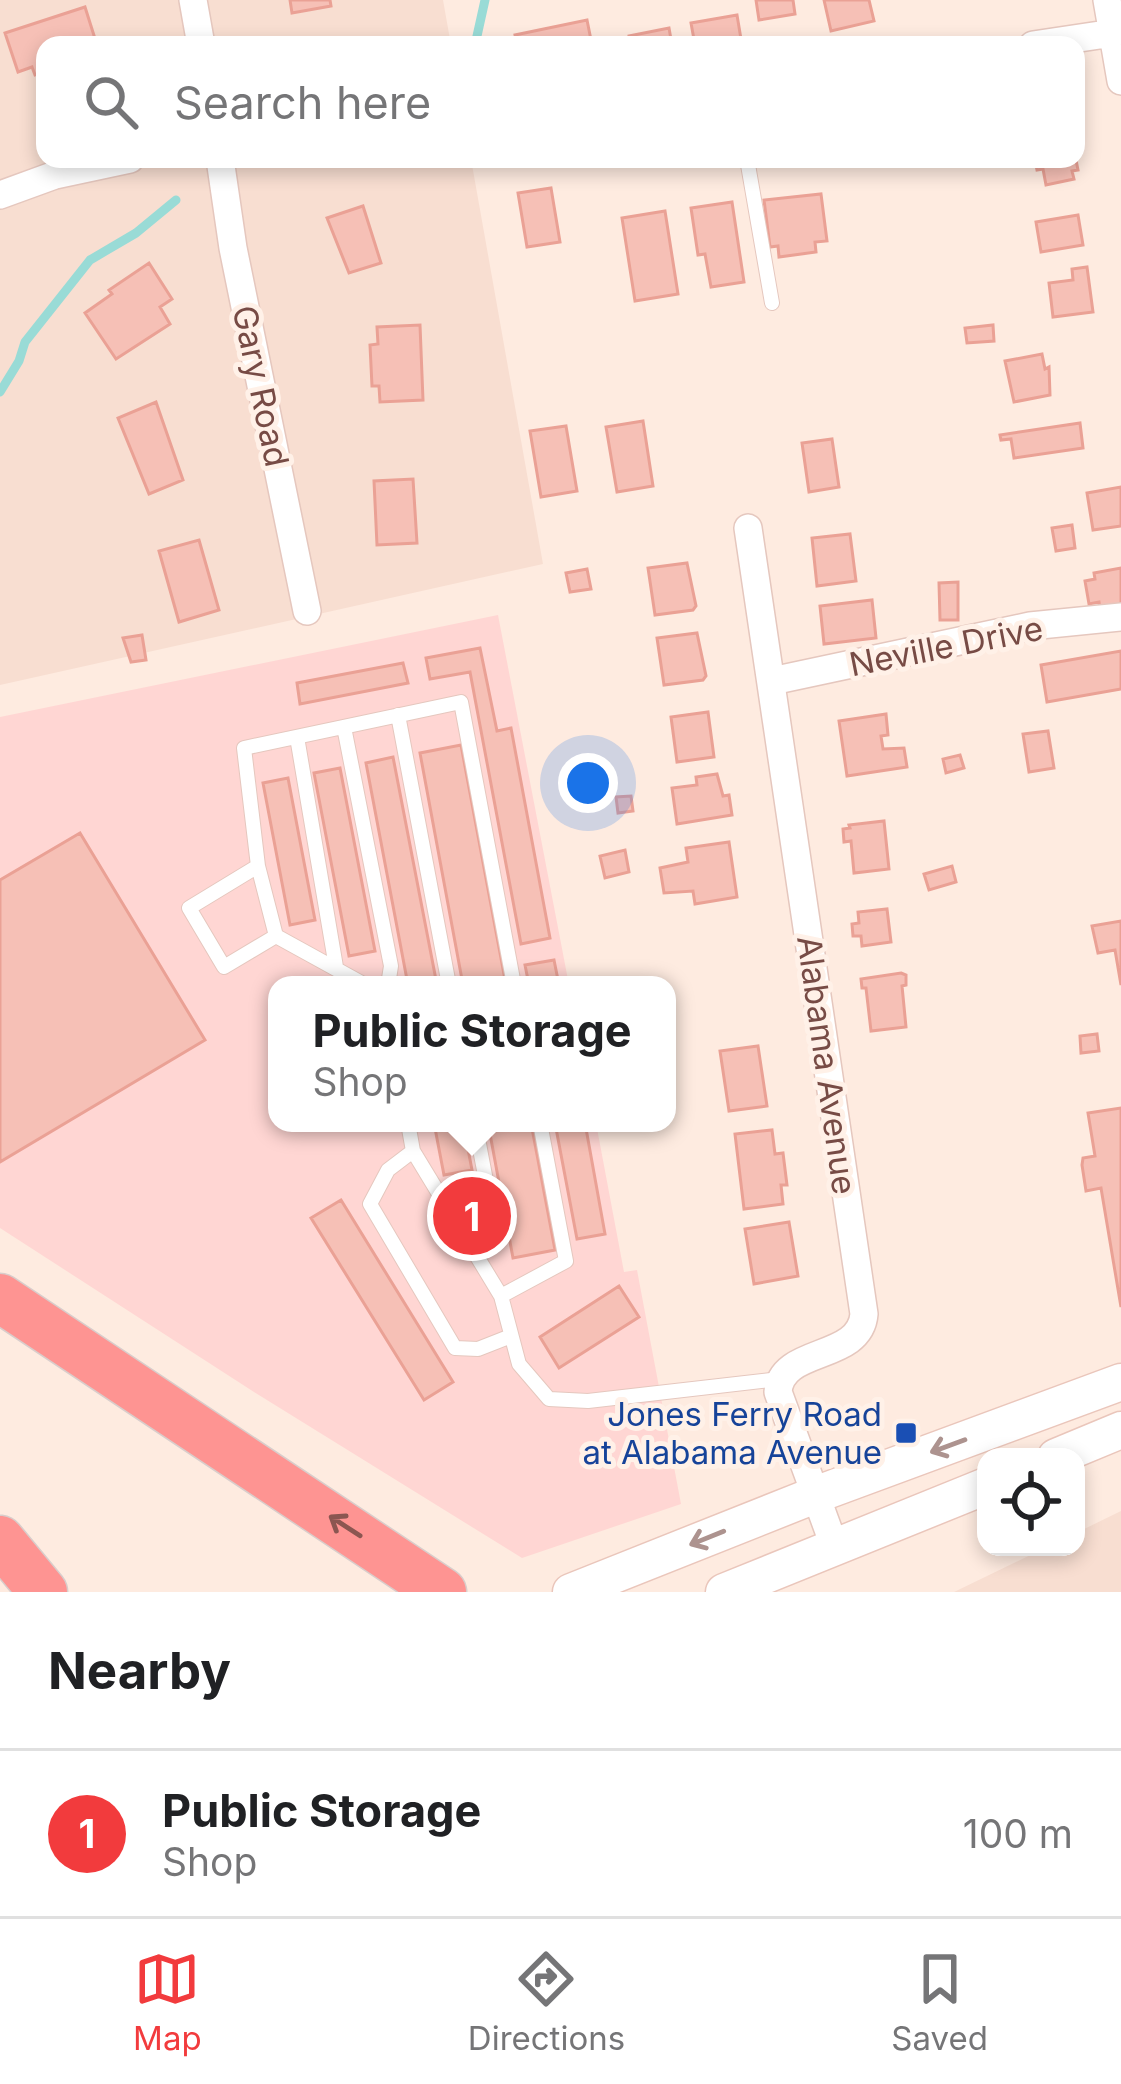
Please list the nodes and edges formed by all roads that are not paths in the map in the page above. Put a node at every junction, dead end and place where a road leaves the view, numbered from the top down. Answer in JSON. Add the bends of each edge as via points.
{"nodes":[{"id":1,"x":193,"y":0,"type":"edge"},
{"id":2,"x":1107,"y":0,"type":"edge"},
{"id":3,"x":1113,"y":32,"type":"junction"},
{"id":4,"x":199,"y":36,"type":"edge"},
{"id":5,"x":1085,"y":37,"type":"edge"},
{"id":6,"x":1121,"y":81,"type":"edge"},
{"id":7,"x":88,"y":168,"type":"edge"},
{"id":8,"x":221,"y":168,"type":"edge"},
{"id":9,"x":750,"y":168,"type":"edge"},
{"id":10,"x":0,"y":195,"type":"edge"},
{"id":11,"x":772,"y":303,"type":"dead end"},
{"id":12,"x":748,"y":528,"type":"dead end"},
{"id":13,"x":307,"y":611,"type":"dead end"},
{"id":14,"x":1121,"y":617,"type":"edge"},
{"id":15,"x":772,"y":680,"type":"junction"},
{"id":16,"x":398,"y":715,"type":"junction"},
{"id":17,"x":344,"y":727,"type":"junction"},
{"id":18,"x":297,"y":737,"type":"junction"},
{"id":19,"x":258,"y":866,"type":"junction"},
{"id":20,"x":276,"y":936,"type":"junction"},
{"id":21,"x":336,"y":967,"type":"junction"},
{"id":22,"x":350,"y":976,"type":"edge"},
{"id":23,"x":389,"y":976,"type":"edge"},
{"id":24,"x":447,"y":976,"type":"edge"},
{"id":25,"x":512,"y":976,"type":"edge"},
{"id":26,"x":410,"y":1132,"type":"edge"},
{"id":27,"x":478,"y":1132,"type":"edge"},
{"id":28,"x":542,"y":1132,"type":"edge"},
{"id":29,"x":413,"y":1151,"type":"junction"},
{"id":30,"x":474,"y":1252,"type":"junction"},
{"id":31,"x":501,"y":1296,"type":"junction"},
{"id":32,"x":0,"y":1298,"type":"edge"},
{"id":33,"x":511,"y":1336,"type":"junction"},
{"id":34,"x":779,"y":1378,"type":"junction"},
{"id":35,"x":1121,"y":1382,"type":"edge"},
{"id":36,"x":1121,"y":1430,"type":"edge"},
{"id":37,"x":1078,"y":1448,"type":"edge"},
{"id":38,"x":977,"y":1490,"type":"edge"},
{"id":39,"x":815,"y":1495,"type":"junction"},
{"id":40,"x":0,"y":1540,"type":"edge"},
{"id":41,"x":835,"y":1547,"type":"junction"},
{"id":42,"x":43,"y":1592,"type":"edge"},
{"id":43,"x":442,"y":1592,"type":"edge"},
{"id":44,"x":571,"y":1592,"type":"edge"},
{"id":45,"x":724,"y":1592,"type":"edge"}],
"edges":[{"from":1,"to":4,"type":"street"},
{"from":2,"to":3,"type":"street"},
{"from":3,"to":5,"type":"street"},
{"from":3,"to":6,"type":"street"},
{"from":7,"to":10,"type":"street"},
{"from":8,"to":13,"type":"street","name":"Gary Road"},
{"from":9,"to":11,"type":"lane"},
{"from":12,"to":15,"type":"street","name":"Alabama Avenue"},
{"from":14,"to":15,"type":"street","name":"Neville Drive","via":[[1030,626]]},
{"from":15,"to":34,"type":"street","name":"Alabama Avenue","via":[[864,1314],[850,1340]]},
{"from":16,"to":17,"type":"lane"},
{"from":16,"to":24,"type":"lane"},
{"from":16,"to":25,"type":"lane","via":[[461,702]]},
{"from":17,"to":18,"type":"lane"},
{"from":17,"to":23,"type":"lane"},
{"from":18,"to":19,"type":"lane","via":[[244,748]]},
{"from":18,"to":21,"type":"lane"},
{"from":19,"to":20,"type":"lane"},
{"from":19,"to":20,"type":"lane","via":[[189,908],[224,967]]},
{"from":20,"to":21,"type":"lane"},
{"from":21,"to":22,"type":"lane"},
{"from":26,"to":29,"type":"lane"},
{"from":27,"to":30,"type":"lane","via":[[492,1212]]},
{"from":28,"to":31,"type":"lane","via":[[566,1261]]},
{"from":29,"to":30,"type":"lane"},
{"from":29,"to":33,"type":"lane","via":[[388,1170],[370,1204],[455,1348]]},
{"from":30,"to":31,"type":"lane"},
{"from":31,"to":33,"type":"lane"},
{"from":43,"to":32,"type":"highway","one_way":true},
{"from":33,"to":34,"type":"lane","via":[[519,1364],[549,1399]]},
{"from":34,"to":39,"type":"street"},
{"from":35,"to":39,"type":"main road","one_way":true},
{"from":36,"to":37,"type":"main road"},
{"from":38,"to":41,"type":"main road"},
{"from":39,"to":41,"type":"street"},
{"from":39,"to":44,"type":"main road","one_way":true},
{"from":40,"to":42,"type":"highway"},
{"from":41,"to":45,"type":"main road"}]}
